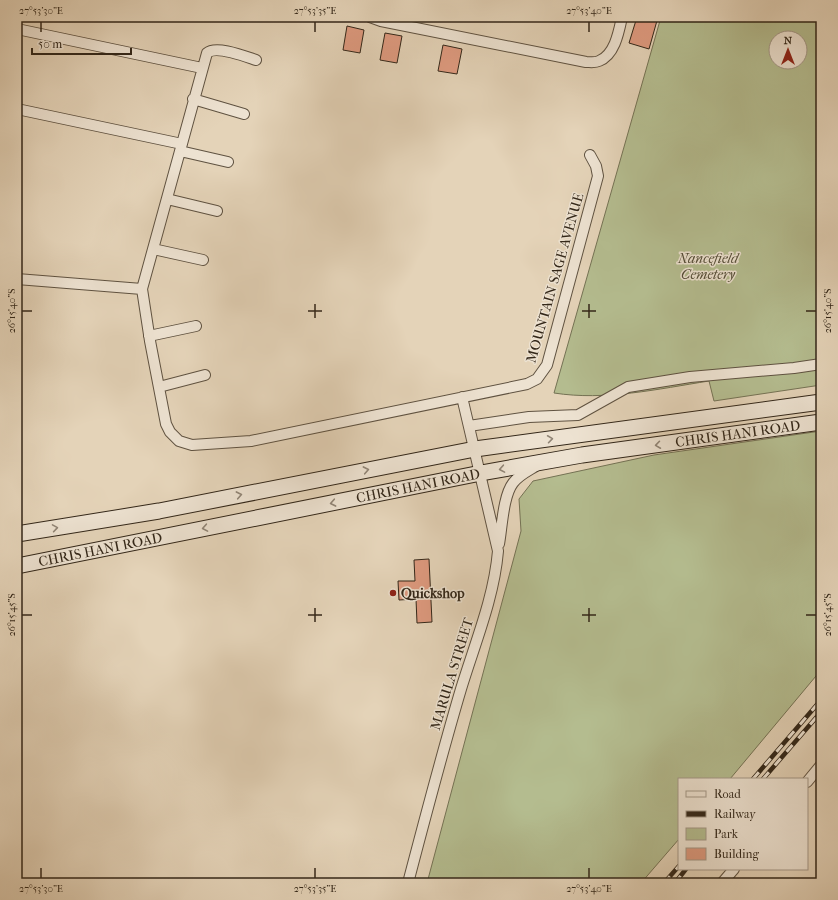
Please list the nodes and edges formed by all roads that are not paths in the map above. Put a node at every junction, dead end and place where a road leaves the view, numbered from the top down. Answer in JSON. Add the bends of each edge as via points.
{"nodes":[{"id":1,"x":370,"y":17,"type":"edge"},
{"id":2,"x":622,"y":17,"type":"edge"},
{"id":3,"x":17,"y":29,"type":"edge"},
{"id":4,"x":256,"y":60,"type":"dead end"},
{"id":5,"x":202,"y":68,"type":"junction"},
{"id":6,"x":193,"y":99,"type":"junction"},
{"id":7,"x":17,"y":109,"type":"edge"},
{"id":8,"x":244,"y":114,"type":"dead end"},
{"id":9,"x":181,"y":147,"type":"junction"},
{"id":10,"x":590,"y":155,"type":"dead end"},
{"id":11,"x":228,"y":162,"type":"dead end"},
{"id":12,"x":167,"y":199,"type":"junction"},
{"id":13,"x":217,"y":212,"type":"dead end"},
{"id":14,"x":153,"y":249,"type":"junction"},
{"id":15,"x":203,"y":260,"type":"dead end"},
{"id":16,"x":17,"y":279,"type":"edge"},
{"id":17,"x":142,"y":289,"type":"junction"},
{"id":18,"x":196,"y":326,"type":"dead end"},
{"id":19,"x":149,"y":336,"type":"junction"},
{"id":20,"x":821,"y":364,"type":"edge"},
{"id":21,"x":205,"y":375,"type":"dead end"},
{"id":22,"x":159,"y":387,"type":"junction"},
{"id":23,"x":462,"y":397,"type":"junction"},
{"id":24,"x":821,"y":402,"type":"edge"},
{"id":25,"x":821,"y":422,"type":"edge"},
{"id":26,"x":469,"y":426,"type":"junction"},
{"id":27,"x":475,"y":449,"type":"junction"},
{"id":28,"x":543,"y":462,"type":"junction"},
{"id":29,"x":481,"y":473,"type":"junction"},
{"id":30,"x":17,"y":534,"type":"edge"},
{"id":31,"x":498,"y":551,"type":"junction"},
{"id":32,"x":17,"y":566,"type":"edge"},
{"id":33,"x":821,"y":765,"type":"edge"},
{"id":34,"x":808,"y":781,"type":"edge"},
{"id":35,"x":733,"y":870,"type":"edge"},
{"id":36,"x":408,"y":883,"type":"edge"},
{"id":37,"x":722,"y":883,"type":"edge"}],
"edges":[{"from":1,"to":2,"type":"street","via":[[504,47],[598,62],[610,52]]},
{"from":3,"to":5,"type":"street"},
{"from":4,"to":5,"type":"street","via":[[211,49]]},
{"from":5,"to":6,"type":"street"},
{"from":6,"to":8,"type":"street"},
{"from":6,"to":9,"type":"street"},
{"from":7,"to":9,"type":"street"},
{"from":9,"to":11,"type":"street"},
{"from":9,"to":12,"type":"street"},
{"from":10,"to":23,"type":"street","name":"MOUNTAIN SAGE AVENUE","via":[[598,176],[547,365],[537,379],[527,384]]},
{"from":12,"to":13,"type":"street"},
{"from":12,"to":14,"type":"street"},
{"from":14,"to":15,"type":"street"},
{"from":14,"to":17,"type":"street"},
{"from":16,"to":17,"type":"street"},
{"from":17,"to":19,"type":"street"},
{"from":18,"to":19,"type":"street"},
{"from":19,"to":22,"type":"street"},
{"from":20,"to":26,"type":"street","via":[[690,377],[628,387],[578,415],[529,417]]},
{"from":21,"to":22,"type":"street"},
{"from":22,"to":23,"type":"street","name":"MOUNTAIN SAGE AVENUE","via":[[166,424],[174,438],[192,445],[252,441]]},
{"from":23,"to":26,"type":"street"},
{"from":27,"to":24,"type":"main road","name":"CHRIS HANI ROAD","one_way":true},
{"from":25,"to":28,"type":"main road","name":"CHRIS HANI ROAD","one_way":true},
{"from":26,"to":27,"type":"street"},
{"from":27,"to":29,"type":"street","name":"MARULA STREET"},
{"from":30,"to":27,"type":"main road","name":"CHRIS HANI ROAD","one_way":true,"via":[[159,511]]},
{"from":28,"to":29,"type":"main road","name":"CHRIS HANI ROAD","one_way":true},
{"from":28,"to":31,"type":"street","via":[[521,475],[512,484],[508,493]]},
{"from":29,"to":31,"type":"street","name":"MARULA STREET"},
{"from":29,"to":32,"type":"main road","name":"CHRIS HANI ROAD","one_way":true},
{"from":31,"to":36,"type":"street","name":"MARULA STREET","via":[[490,597],[444,748]]},
{"from":33,"to":34,"type":"street"},
{"from":35,"to":37,"type":"street"}]}
